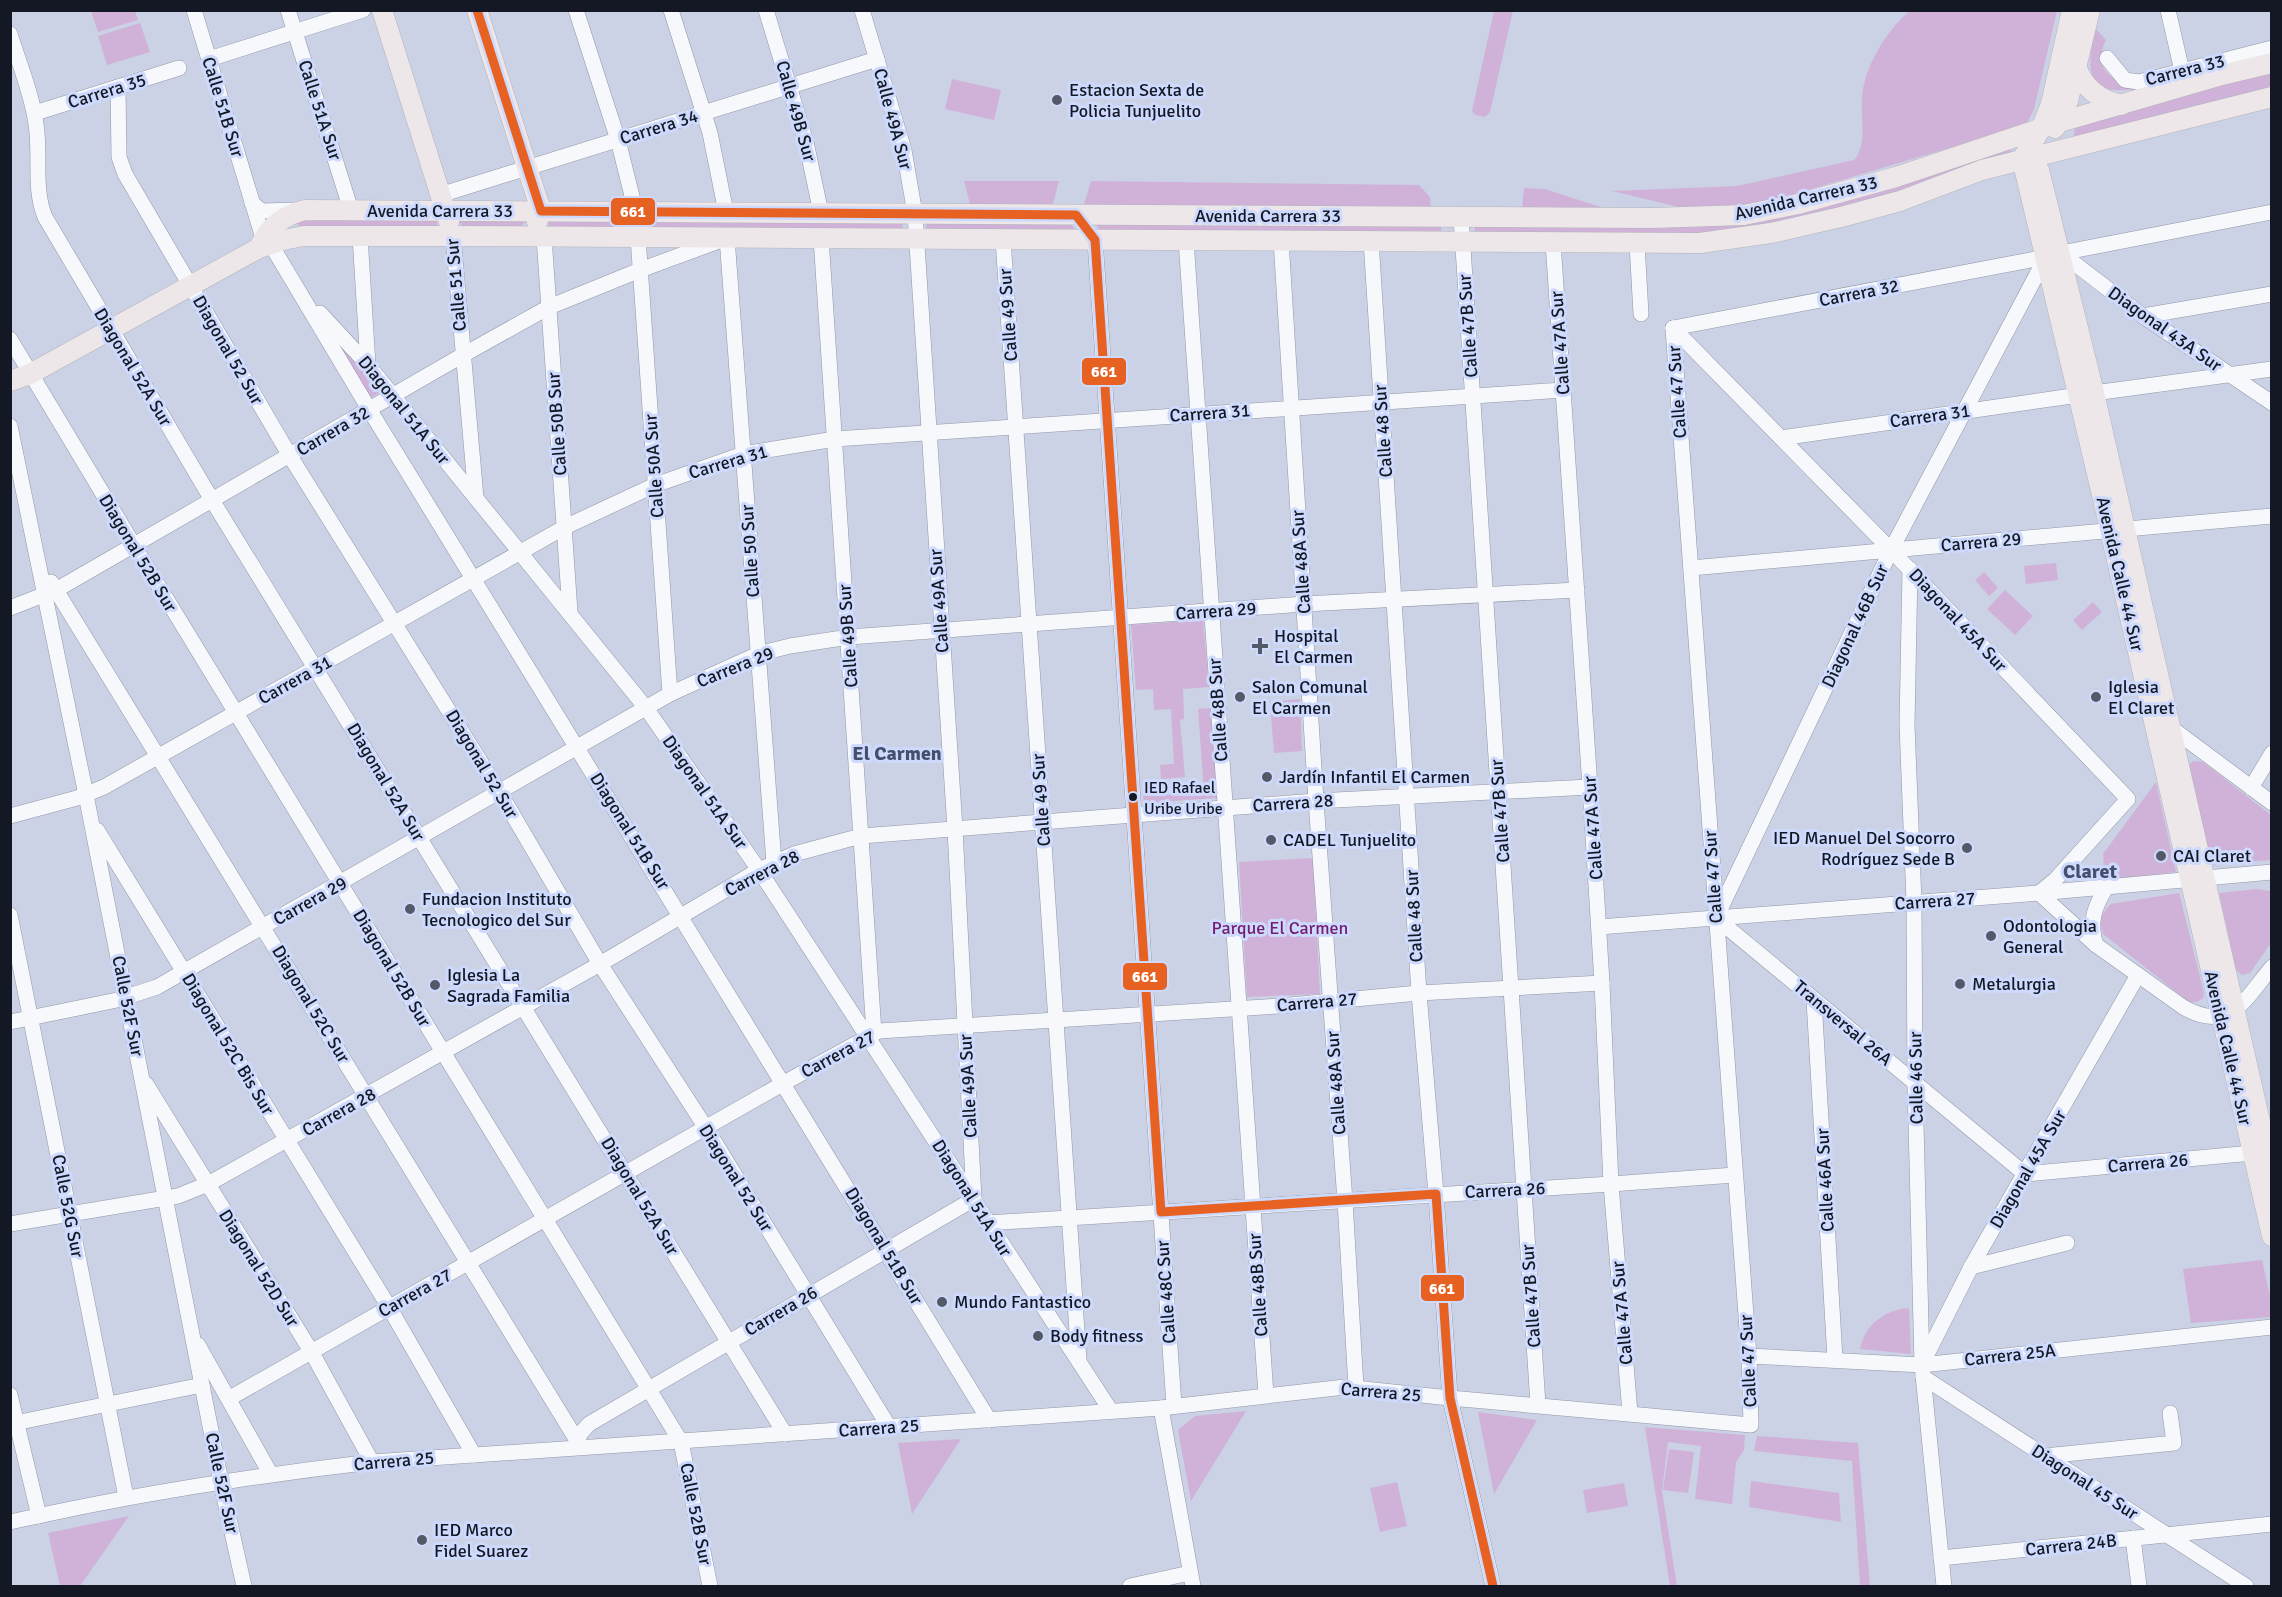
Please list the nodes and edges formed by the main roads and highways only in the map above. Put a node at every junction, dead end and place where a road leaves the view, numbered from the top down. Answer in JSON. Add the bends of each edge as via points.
{"nodes":[{"id":1,"x":382,"y":10,"type":"edge"},
{"id":2,"x":477,"y":10,"type":"edge"},
{"id":3,"x":2072,"y":10,"type":"edge"},
{"id":4,"x":2090,"y":10,"type":"edge"},
{"id":5,"x":2271,"y":63,"type":"edge"},
{"id":6,"x":2077,"y":68,"type":"junction"},
{"id":7,"x":2271,"y":97,"type":"edge"},
{"id":8,"x":2121,"y":105,"type":"junction"},
{"id":9,"x":2051,"y":124,"type":"junction"},
{"id":10,"x":2029,"y":158,"type":"junction"},
{"id":11,"x":443,"y":203,"type":"junction"},
{"id":12,"x":541,"y":211,"type":"junction"},
{"id":13,"x":1076,"y":215,"type":"junction"},
{"id":14,"x":453,"y":236,"type":"junction"},
{"id":15,"x":512,"y":236,"type":"junction"},
{"id":16,"x":1095,"y":240,"type":"junction"},
{"id":17,"x":264,"y":243,"type":"junction"},
{"id":18,"x":10,"y":381,"type":"edge"},
{"id":19,"x":2117,"y":530,"type":"junction"},
{"id":20,"x":2197,"y":878,"type":"junction"},
{"id":21,"x":2263,"y":1151,"type":"edge"},
{"id":22,"x":2271,"y":1174,"type":"edge"},
{"id":23,"x":2271,"y":1236,"type":"edge"}],
"edges":[{"from":1,"to":11,"type":"main road","name":"Calle 51 Sur"},
{"from":2,"to":12,"type":"main road"},
{"from":3,"to":9,"type":"main road","via":[[2051,104]]},
{"from":4,"to":6,"type":"main road"},
{"from":5,"to":8,"type":"main road","name":"Avenida Carrera 33"},
{"from":6,"to":8,"type":"main road","via":[[2086,87],[2098,97]]},
{"from":6,"to":9,"type":"main road","via":[[2068,101]]},
{"from":7,"to":10,"type":"main road","name":"Avenida Carrera 33"},
{"from":8,"to":9,"type":"main road","name":"Avenida Carrera 33"},
{"from":9,"to":10,"type":"main road"},
{"from":9,"to":13,"type":"main road","name":"Avenida Carrera 33","via":[[1862,187],[1744,215]]},
{"from":10,"to":16,"type":"main road","name":"Avenida Carrera 33","via":[[1982,170],[1900,201],[1800,227],[1700,243]]},
{"from":10,"to":19,"type":"main road","name":"Avenida Calle 44 Sur"},
{"from":11,"to":12,"type":"main road","name":"Avenida Carrera 33"},
{"from":11,"to":14,"type":"main road","name":"Calle 51 Sur"},
{"from":11,"to":17,"type":"main road","name":"Avenida Carrera 33","via":[[305,210],[281,220]]},
{"from":12,"to":13,"type":"main road","name":"Avenida Carrera 33"},
{"from":12,"to":15,"type":"main road","via":[[532,227]]},
{"from":13,"to":16,"type":"main road"},
{"from":14,"to":15,"type":"main road","name":"Avenida Carrera 33"},
{"from":14,"to":17,"type":"main road","name":"Avenida Carrera 33","via":[[304,236]]},
{"from":15,"to":16,"type":"main road","name":"Avenida Carrera 33"},
{"from":17,"to":18,"type":"main road","name":"Avenida Carrera 33","via":[[30,374]]},
{"from":19,"to":20,"type":"main road","name":"Avenida Calle 44 Sur"},
{"from":19,"to":20,"type":"main road","name":"Avenida Calle 44 Sur","via":[[2170,727]]},
{"from":20,"to":21,"type":"main road","name":"Avenida Calle 44 Sur"},
{"from":21,"to":22,"type":"main road","name":"Avenida Calle 44 Sur"},
{"from":21,"to":23,"type":"main road","name":"Avenida Calle 44 Sur"}]}
